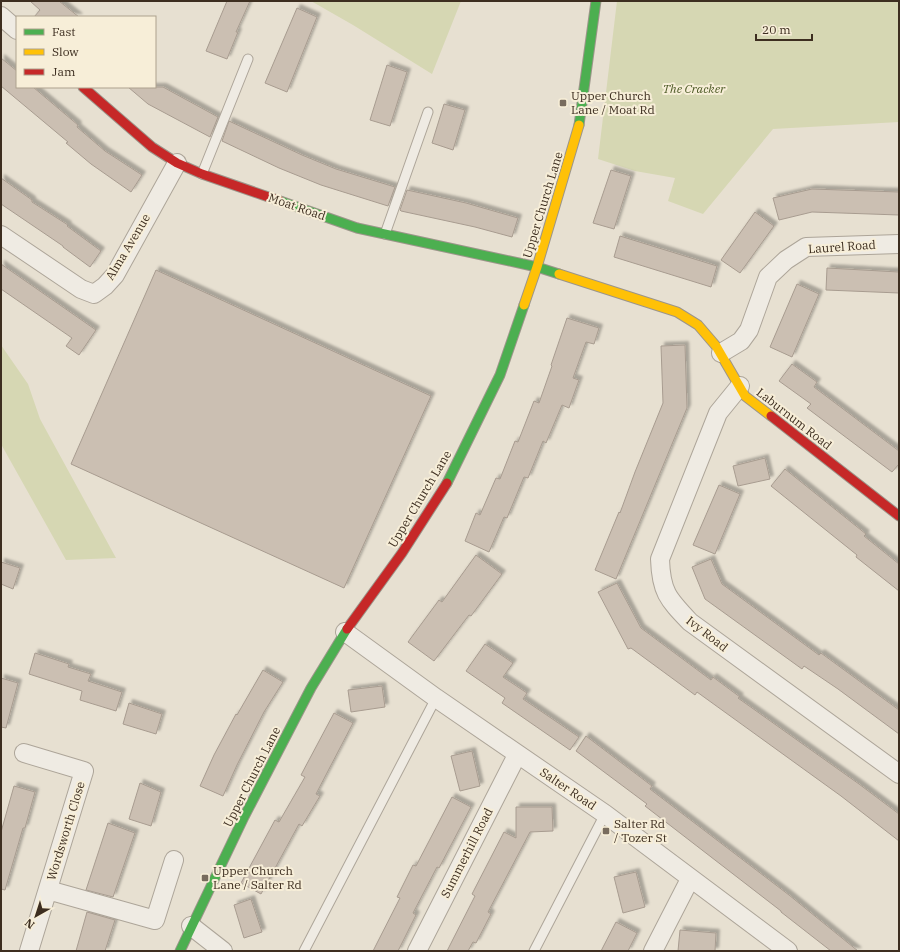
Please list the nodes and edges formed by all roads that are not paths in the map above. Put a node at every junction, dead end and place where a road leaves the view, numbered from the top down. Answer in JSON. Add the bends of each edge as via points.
{"nodes":[{"id":1,"x":596,"y":1,"type":"edge"},
{"id":2,"x":1,"y":16,"type":"edge"},
{"id":3,"x":16,"y":29,"type":"edge"},
{"id":4,"x":248,"y":59,"type":"dead end"},
{"id":5,"x":84,"y":88,"type":"edge"},
{"id":6,"x":428,"y":112,"type":"dead end"},
{"id":7,"x":177,"y":162,"type":"junction"},
{"id":8,"x":202,"y":174,"type":"junction"},
{"id":9,"x":385,"y":234,"type":"junction"},
{"id":10,"x":1,"y":235,"type":"edge"},
{"id":11,"x":899,"y":244,"type":"edge"},
{"id":12,"x":537,"y":267,"type":"junction"},
{"id":13,"x":721,"y":353,"type":"junction"},
{"id":14,"x":740,"y":386,"type":"junction"},
{"id":15,"x":899,"y":516,"type":"edge"},
{"id":16,"x":345,"y":632,"type":"junction"},
{"id":17,"x":436,"y":698,"type":"junction"},
{"id":18,"x":24,"y":753,"type":"dead end"},
{"id":19,"x":517,"y":755,"type":"junction"},
{"id":20,"x":899,"y":774,"type":"edge"},
{"id":21,"x":605,"y":814,"type":"junction"},
{"id":22,"x":174,"y":860,"type":"dead end"},
{"id":23,"x":690,"y":879,"type":"junction"},
{"id":24,"x":48,"y":890,"type":"junction"},
{"id":25,"x":191,"y":926,"type":"junction"},
{"id":26,"x":780,"y":948,"type":"edge"},
{"id":27,"x":29,"y":951,"type":"edge"},
{"id":28,"x":180,"y":951,"type":"edge"},
{"id":29,"x":224,"y":951,"type":"edge"},
{"id":30,"x":304,"y":951,"type":"edge"},
{"id":31,"x":417,"y":951,"type":"edge"},
{"id":32,"x":534,"y":951,"type":"edge"},
{"id":33,"x":653,"y":951,"type":"edge"}],
"edges":[{"from":1,"to":12,"type":"main road","name":"Upper Church Lane","via":[[578,130]]},
{"from":2,"to":3,"type":"street"},
{"from":4,"to":8,"type":"lane"},
{"from":5,"to":7,"type":"main road","name":"Moat Road","via":[[152,146]]},
{"from":6,"to":9,"type":"lane"},
{"from":7,"to":8,"type":"main road","name":"Moat Road"},
{"from":7,"to":10,"type":"street","name":"Alma Avenue","via":[[115,275],[94,294],[81,289]]},
{"from":8,"to":9,"type":"main road","name":"Moat Road","via":[[357,228]]},
{"from":9,"to":12,"type":"main road","name":"Moat Road"},
{"from":11,"to":13,"type":"street","name":"Laurel Road","via":[[806,247],[786,260],[768,277],[749,330],[741,341]]},
{"from":12,"to":13,"type":"main road","name":"Laburnum Road","via":[[677,312],[698,325]]},
{"from":12,"to":16,"type":"main road","name":"Upper Church Lane","via":[[500,375],[451,476],[402,552]]},
{"from":13,"to":14,"type":"main road","name":"Laburnum Road"},
{"from":14,"to":15,"type":"main road","name":"Laburnum Road","via":[[745,396]]},
{"from":14,"to":20,"type":"street","name":"Ivy Road","via":[[718,413],[660,559],[665,593],[690,622]]},
{"from":16,"to":17,"type":"street","name":"Salter Road"},
{"from":16,"to":25,"type":"main road","name":"Upper Church Lane","via":[[311,688]]},
{"from":17,"to":19,"type":"street","name":"Salter Road"},
{"from":17,"to":30,"type":"lane"},
{"from":18,"to":24,"type":"street","name":"Wordsworth Close","via":[[84,771]]},
{"from":19,"to":21,"type":"street","name":"Salter Road"},
{"from":19,"to":31,"type":"street","name":"Summerhill Road"},
{"from":21,"to":23,"type":"street","name":"Salter Road"},
{"from":21,"to":32,"type":"lane"},
{"from":22,"to":24,"type":"street","via":[[155,920]]},
{"from":23,"to":26,"type":"street","name":"Salter Road"},
{"from":23,"to":33,"type":"street"},
{"from":24,"to":27,"type":"street","name":"Wordsworth Close"},
{"from":25,"to":28,"type":"main road","name":"Upper Church Lane"},
{"from":25,"to":29,"type":"street"}]}
